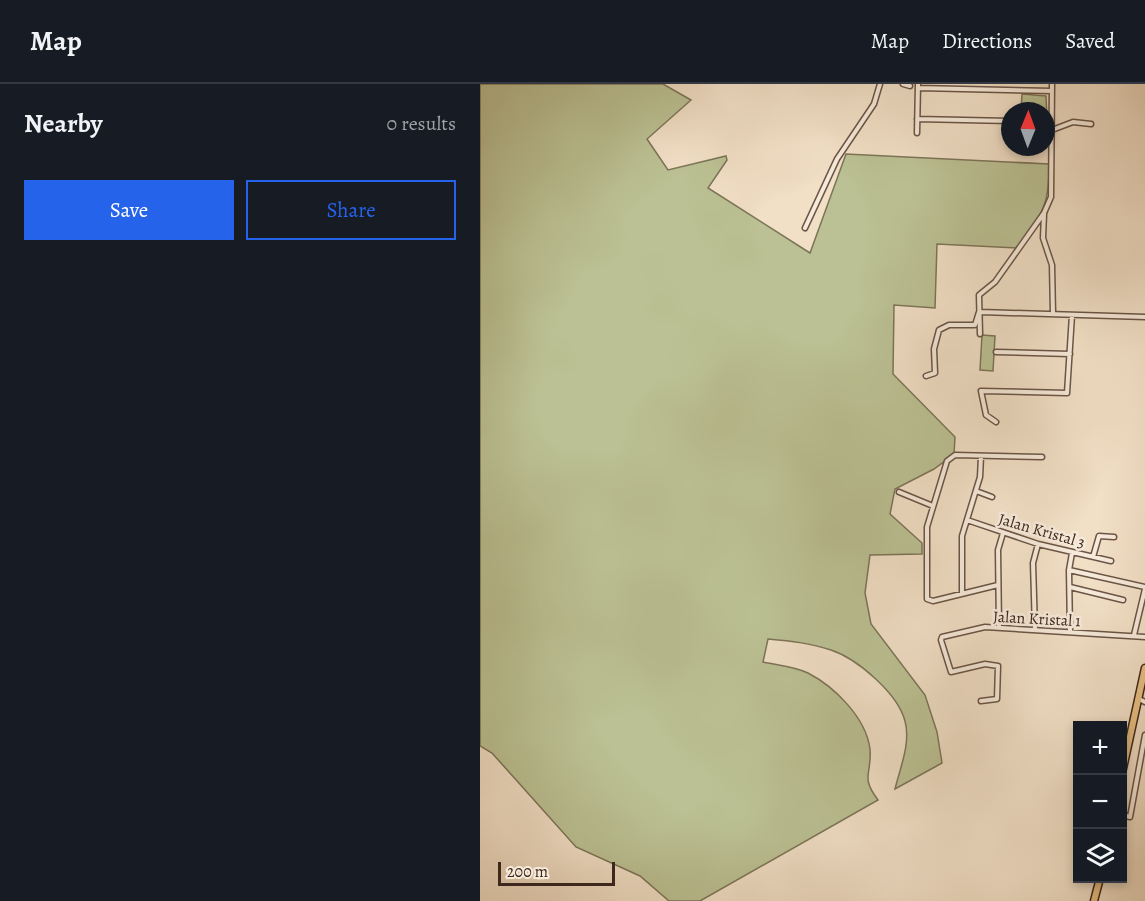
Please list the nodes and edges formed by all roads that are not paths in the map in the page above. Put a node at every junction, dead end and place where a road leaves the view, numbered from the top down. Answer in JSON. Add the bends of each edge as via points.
{"nodes":[{"id":1,"x":880,"y":84,"type":"edge"},
{"id":2,"x":903,"y":84,"type":"edge"},
{"id":3,"x":1052,"y":84,"type":"edge"},
{"id":4,"x":910,"y":86,"type":"dead end"},
{"id":5,"x":918,"y":86,"type":"edge"},
{"id":6,"x":1052,"y":91,"type":"junction"},
{"id":7,"x":1052,"y":102,"type":"edge"},
{"id":8,"x":917,"y":119,"type":"junction"},
{"id":9,"x":1001,"y":121,"type":"edge"},
{"id":10,"x":1091,"y":124,"type":"dead end"},
{"id":11,"x":1055,"y":129,"type":"edge"},
{"id":12,"x":917,"y":133,"type":"dead end"},
{"id":13,"x":1052,"y":156,"type":"edge"},
{"id":14,"x":1044,"y":213,"type":"junction"},
{"id":15,"x":805,"y":228,"type":"dead end"},
{"id":16,"x":980,"y":312,"type":"junction"},
{"id":17,"x":1053,"y":314,"type":"junction"},
{"id":18,"x":1072,"y":315,"type":"junction"},
{"id":19,"x":1145,"y":317,"type":"edge"},
{"id":20,"x":980,"y":334,"type":"dead end"},
{"id":21,"x":996,"y":352,"type":"dead end"},
{"id":22,"x":1070,"y":354,"type":"junction"},
{"id":23,"x":926,"y":376,"type":"dead end"},
{"id":24,"x":996,"y":422,"type":"dead end"},
{"id":25,"x":981,"y":456,"type":"junction"},
{"id":26,"x":1041,"y":457,"type":"dead end"},
{"id":27,"x":976,"y":491,"type":"junction"},
{"id":28,"x":899,"y":492,"type":"dead end"},
{"id":29,"x":992,"y":497,"type":"dead end"},
{"id":30,"x":933,"y":506,"type":"junction"},
{"id":31,"x":966,"y":520,"type":"junction"},
{"id":32,"x":1003,"y":533,"type":"junction"},
{"id":33,"x":1114,"y":537,"type":"dead end"},
{"id":34,"x":1038,"y":544,"type":"junction"},
{"id":35,"x":1072,"y":553,"type":"junction"},
{"id":36,"x":1093,"y":557,"type":"junction"},
{"id":37,"x":1111,"y":561,"type":"dead end"},
{"id":38,"x":1069,"y":570,"type":"junction"},
{"id":39,"x":998,"y":585,"type":"junction"},
{"id":40,"x":1070,"y":587,"type":"junction"},
{"id":41,"x":1145,"y":588,"type":"edge"},
{"id":42,"x":962,"y":594,"type":"junction"},
{"id":43,"x":1123,"y":600,"type":"dead end"},
{"id":44,"x":999,"y":628,"type":"junction"},
{"id":45,"x":1035,"y":630,"type":"junction"},
{"id":46,"x":1070,"y":632,"type":"junction"},
{"id":47,"x":1134,"y":635,"type":"junction"},
{"id":48,"x":1145,"y":637,"type":"edge"},
{"id":49,"x":1145,"y":668,"type":"edge"},
{"id":50,"x":981,"y":700,"type":"dead end"},
{"id":51,"x":1142,"y":701,"type":"edge"},
{"id":52,"x":1145,"y":735,"type":"edge"},
{"id":53,"x":1127,"y":755,"type":"edge"},
{"id":54,"x":1127,"y":816,"type":"edge"},
{"id":55,"x":1099,"y":883,"type":"edge"},
{"id":56,"x":1094,"y":901,"type":"edge"}],
"edges":[{"from":1,"to":15,"type":"street","via":[[874,104],[837,159]]},
{"from":2,"to":4,"type":"street"},
{"from":3,"to":6,"type":"street"},
{"from":5,"to":6,"type":"street"},
{"from":5,"to":8,"type":"street"},
{"from":6,"to":7,"type":"street"},
{"from":8,"to":9,"type":"street"},
{"from":8,"to":12,"type":"street"},
{"from":10,"to":11,"type":"street","via":[[1070,123]]},
{"from":13,"to":14,"type":"street","via":[[1052,192]]},
{"from":14,"to":16,"type":"street","via":[[995,282],[979,295]]},
{"from":14,"to":17,"type":"street","via":[[1043,238],[1052,265]]},
{"from":16,"to":17,"type":"street"},
{"from":16,"to":20,"type":"street"},
{"from":16,"to":23,"type":"street","via":[[975,325],[949,325],[939,330],[934,349],[935,373]]},
{"from":17,"to":18,"type":"street"},
{"from":18,"to":19,"type":"street"},
{"from":18,"to":22,"type":"street"},
{"from":21,"to":22,"type":"street"},
{"from":22,"to":24,"type":"street","via":[[1068,390],[1064,394],[981,391],[986,415]]},
{"from":25,"to":26,"type":"street"},
{"from":25,"to":27,"type":"street"},
{"from":25,"to":30,"type":"street","via":[[955,455],[947,461]]},
{"from":27,"to":29,"type":"street"},
{"from":27,"to":31,"type":"street"},
{"from":28,"to":30,"type":"street"},
{"from":30,"to":42,"type":"street","via":[[926,533],[928,600]]},
{"from":31,"to":32,"type":"street","name":"Jalan Kristal 3"},
{"from":31,"to":42,"type":"street","via":[[961,545]]},
{"from":32,"to":34,"type":"street","name":"Jalan Kristal 3"},
{"from":32,"to":39,"type":"street","via":[[998,550]]},
{"from":33,"to":36,"type":"street","via":[[1099,536]]},
{"from":34,"to":35,"type":"street","name":"Jalan Kristal 3"},
{"from":34,"to":45,"type":"street","via":[[1033,563]]},
{"from":35,"to":36,"type":"street","name":"Jalan Kristal 3"},
{"from":35,"to":38,"type":"street"},
{"from":36,"to":37,"type":"street","name":"Jalan Kristal 3"},
{"from":38,"to":40,"type":"street"},
{"from":38,"to":41,"type":"street"},
{"from":39,"to":42,"type":"street"},
{"from":39,"to":44,"type":"street"},
{"from":40,"to":43,"type":"street"},
{"from":40,"to":46,"type":"street"},
{"from":41,"to":47,"type":"street"},
{"from":44,"to":45,"type":"street","name":"Jalan Kristal 1"},
{"from":44,"to":50,"type":"street","name":"Jalan Kristal 1","via":[[974,628],[941,638],[951,672],[985,664],[998,666],[998,699]]},
{"from":45,"to":46,"type":"street","name":"Jalan Kristal 1"},
{"from":46,"to":47,"type":"street","name":"Jalan Kristal 1"},
{"from":47,"to":48,"type":"street","name":"Jalan Kristal 1"},
{"from":49,"to":51,"type":"main road"},
{"from":51,"to":53,"type":"main road"},
{"from":52,"to":54,"type":"street","via":[[1130,817]]},
{"from":55,"to":56,"type":"main road"}]}
